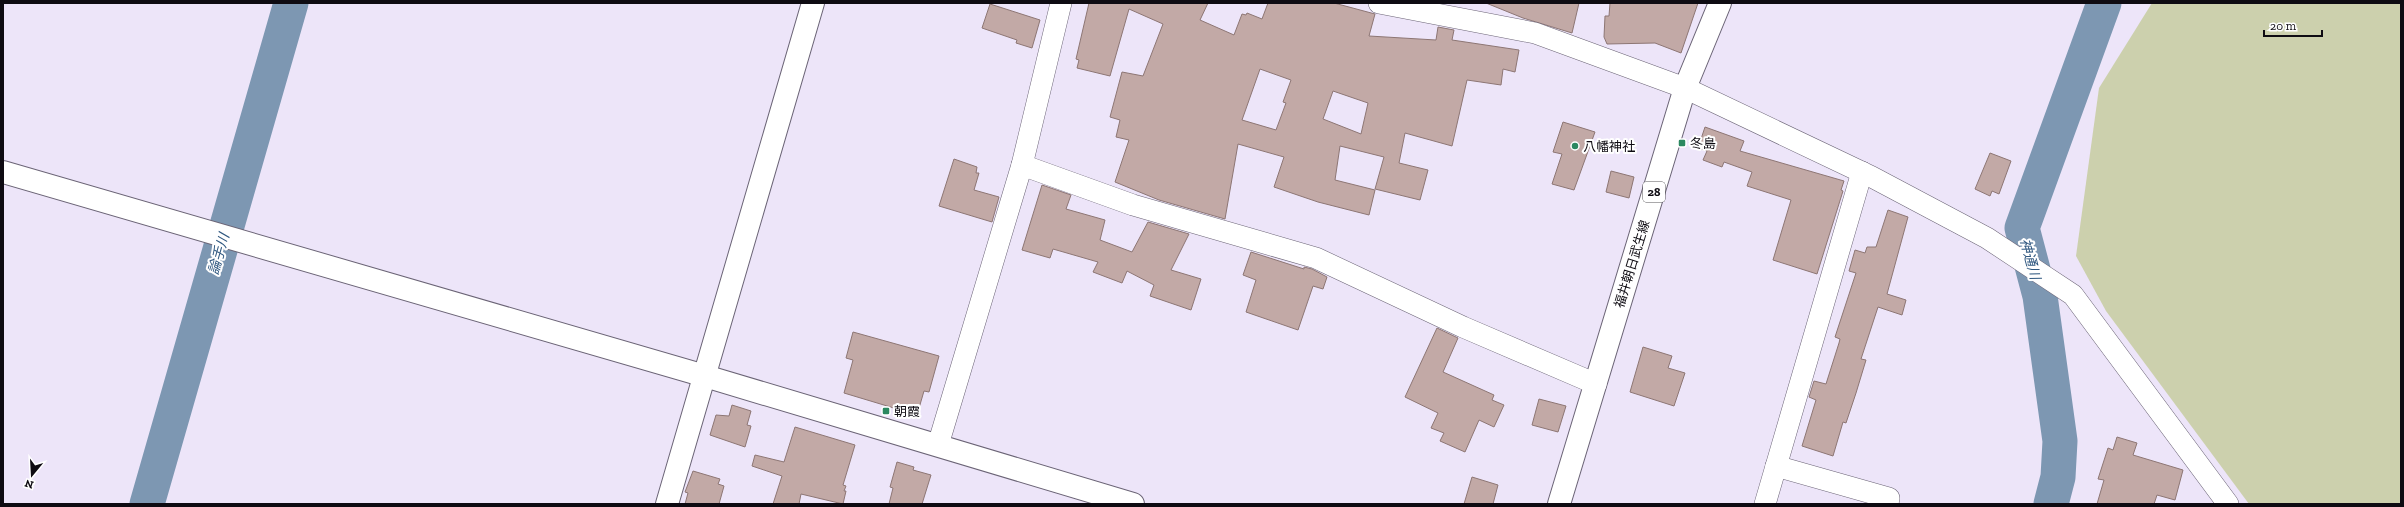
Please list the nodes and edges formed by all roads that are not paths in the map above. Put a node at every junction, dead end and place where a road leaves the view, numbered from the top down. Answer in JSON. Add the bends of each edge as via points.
{"nodes":[{"id":1,"x":813,"y":3,"type":"edge"},
{"id":2,"x":1061,"y":3,"type":"edge"},
{"id":3,"x":1379,"y":3,"type":"edge"},
{"id":4,"x":1720,"y":3,"type":"edge"},
{"id":5,"x":1685,"y":88,"type":"junction"},
{"id":6,"x":1022,"y":165,"type":"junction"},
{"id":7,"x":3,"y":172,"type":"edge"},
{"id":8,"x":1862,"y":172,"type":"junction"},
{"id":9,"x":705,"y":376,"type":"junction"},
{"id":10,"x":1596,"y":384,"type":"junction"},
{"id":11,"x":938,"y":445,"type":"junction"},
{"id":12,"x":1776,"y":466,"type":"junction"},
{"id":13,"x":667,"y":504,"type":"edge"},
{"id":14,"x":1133,"y":504,"type":"edge"},
{"id":15,"x":1559,"y":504,"type":"edge"},
{"id":16,"x":1765,"y":504,"type":"edge"},
{"id":17,"x":1888,"y":504,"type":"edge"},
{"id":18,"x":2228,"y":504,"type":"edge"}],
"edges":[{"from":1,"to":9,"type":"street"},
{"from":2,"to":6,"type":"street"},
{"from":3,"to":5,"type":"street","via":[[1535,33]]},
{"from":4,"to":5,"type":"street","name":"福井朝日武生線","number":"28"},
{"from":5,"to":8,"type":"street"},
{"from":5,"to":10,"type":"street","name":"福井朝日武生線","number":"28"},
{"from":6,"to":10,"type":"street","via":[[1133,205],[1316,258],[1463,327]]},
{"from":6,"to":11,"type":"street"},
{"from":7,"to":9,"type":"street"},
{"from":8,"to":12,"type":"street"},
{"from":8,"to":18,"type":"street","via":[[1987,238],[2073,295]]},
{"from":9,"to":11,"type":"street"},
{"from":9,"to":13,"type":"street"},
{"from":10,"to":15,"type":"street","name":"福井朝日武生線","number":"28"},
{"from":11,"to":14,"type":"street"},
{"from":12,"to":16,"type":"street"},
{"from":12,"to":17,"type":"street","via":[[1889,498]]}]}
